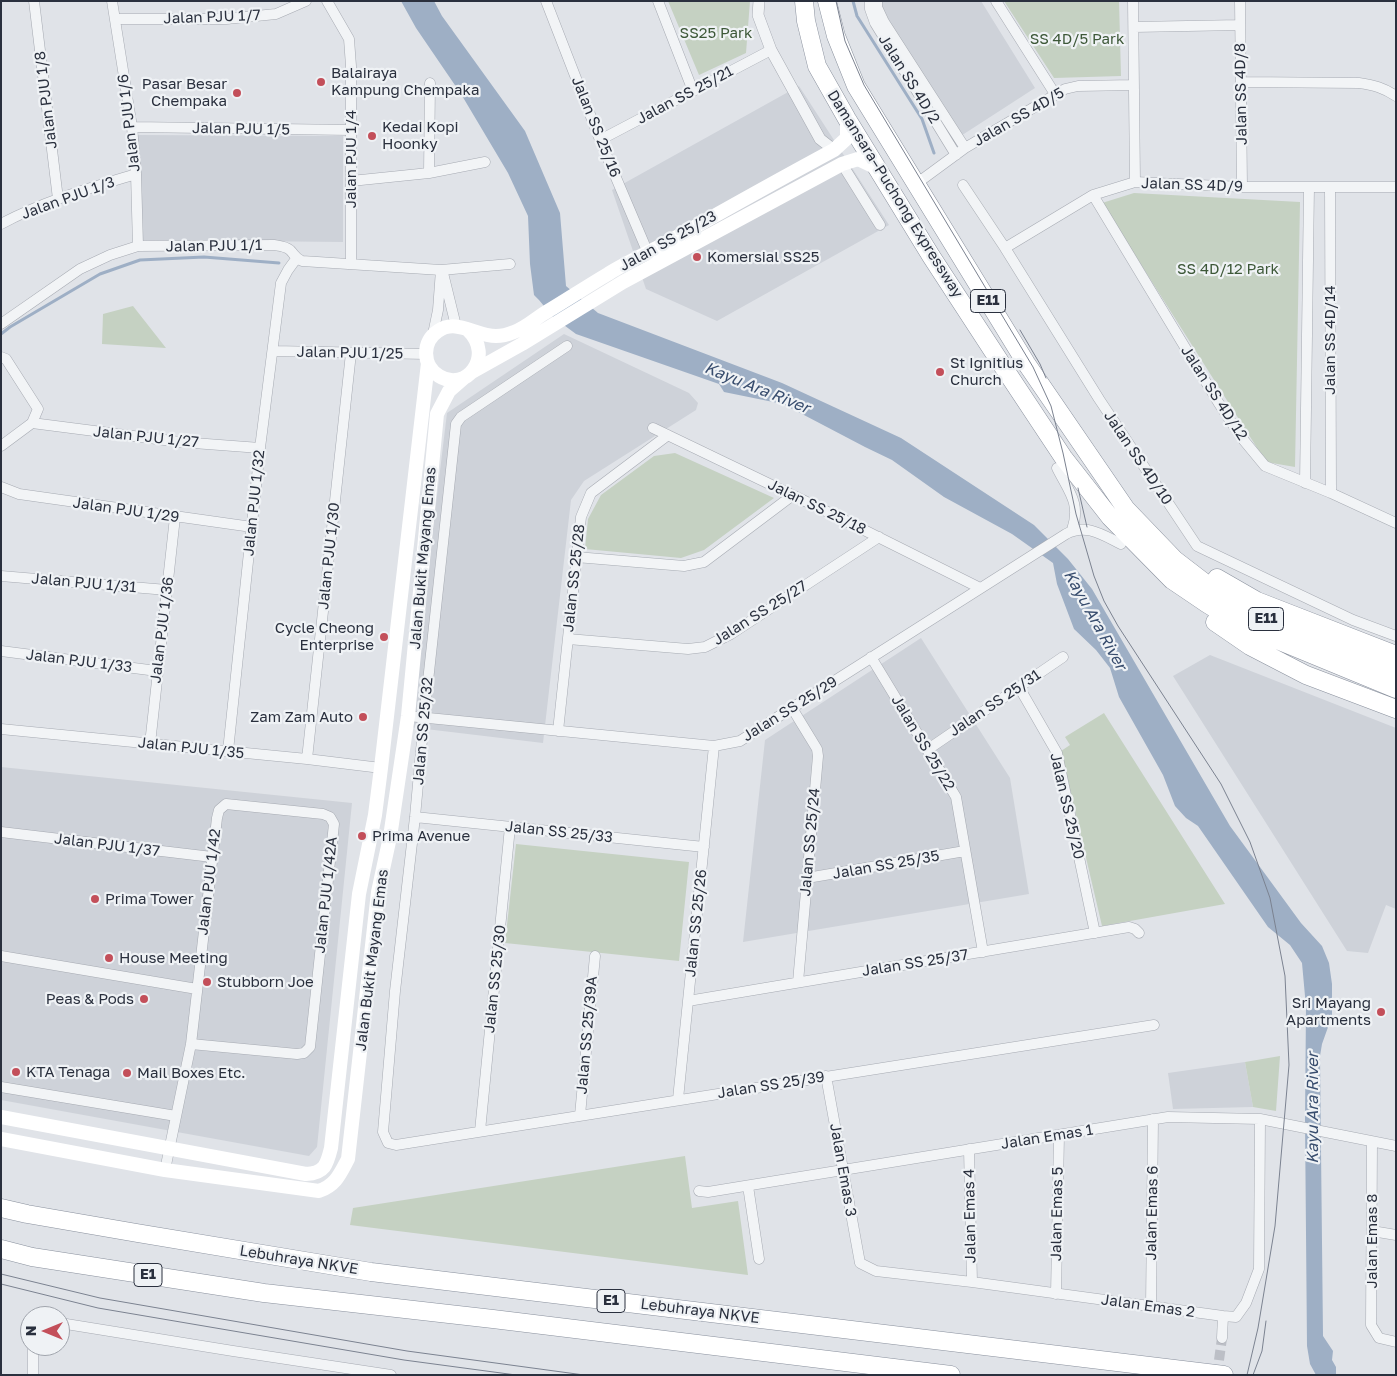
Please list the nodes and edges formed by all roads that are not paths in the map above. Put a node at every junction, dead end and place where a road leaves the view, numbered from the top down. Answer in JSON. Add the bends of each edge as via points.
{"nodes":[{"id":1,"x":34,"y":1,"type":"edge"},
{"id":2,"x":112,"y":1,"type":"edge"},
{"id":3,"x":306,"y":1,"type":"edge"},
{"id":4,"x":327,"y":1,"type":"edge"},
{"id":5,"x":546,"y":1,"type":"edge"},
{"id":6,"x":658,"y":1,"type":"edge"},
{"id":7,"x":759,"y":1,"type":"edge"},
{"id":8,"x":804,"y":1,"type":"edge"},
{"id":9,"x":827,"y":1,"type":"edge"},
{"id":10,"x":870,"y":1,"type":"edge"},
{"id":11,"x":877,"y":1,"type":"edge"},
{"id":12,"x":996,"y":1,"type":"edge"},
{"id":13,"x":1133,"y":1,"type":"edge"},
{"id":14,"x":1240,"y":1,"type":"edge"},
{"id":15,"x":115,"y":19,"type":"junction"},
{"id":16,"x":1240,"y":25,"type":"junction"},
{"id":17,"x":1134,"y":27,"type":"junction"},
{"id":18,"x":771,"y":50,"type":"junction"},
{"id":19,"x":1241,"y":82,"type":"junction"},
{"id":20,"x":430,"y":83,"type":"dead end"},
{"id":21,"x":1134,"y":85,"type":"junction"},
{"id":22,"x":692,"y":91,"type":"junction"},
{"id":23,"x":1055,"y":94,"type":"junction"},
{"id":24,"x":1396,"y":96,"type":"edge"},
{"id":25,"x":848,"y":119,"type":"junction"},
{"id":26,"x":132,"y":127,"type":"junction"},
{"id":27,"x":350,"y":130,"type":"junction"},
{"id":28,"x":600,"y":140,"type":"junction"},
{"id":29,"x":965,"y":148,"type":"junction"},
{"id":30,"x":834,"y":150,"type":"junction"},
{"id":31,"x":956,"y":155,"type":"junction"},
{"id":32,"x":485,"y":162,"type":"dead end"},
{"id":33,"x":842,"y":164,"type":"junction"},
{"id":34,"x":879,"y":169,"type":"junction"},
{"id":35,"x":429,"y":173,"type":"junction"},
{"id":36,"x":136,"y":174,"type":"junction"},
{"id":37,"x":350,"y":181,"type":"junction"},
{"id":38,"x":1135,"y":182,"type":"junction"},
{"id":39,"x":916,"y":184,"type":"junction"},
{"id":40,"x":963,"y":185,"type":"dead end"},
{"id":41,"x":1242,"y":187,"type":"junction"},
{"id":42,"x":1309,"y":187,"type":"junction"},
{"id":43,"x":1330,"y":187,"type":"junction"},
{"id":44,"x":1396,"y":187,"type":"edge"},
{"id":45,"x":1093,"y":195,"type":"junction"},
{"id":46,"x":58,"y":198,"type":"junction"},
{"id":47,"x":1,"y":224,"type":"edge"},
{"id":48,"x":880,"y":225,"type":"dead end"},
{"id":49,"x":138,"y":246,"type":"junction"},
{"id":50,"x":1005,"y":248,"type":"junction"},
{"id":51,"x":648,"y":253,"type":"junction"},
{"id":52,"x":296,"y":258,"type":"junction"},
{"id":53,"x":351,"y":264,"type":"junction"},
{"id":54,"x":510,"y":264,"type":"dead end"},
{"id":55,"x":442,"y":270,"type":"junction"},
{"id":56,"x":642,"y":271,"type":"junction"},
{"id":57,"x":952,"y":288,"type":"junction"},
{"id":58,"x":1,"y":324,"type":"edge"},
{"id":59,"x":462,"y":328,"type":"junction"},
{"id":60,"x":531,"y":330,"type":"junction"},
{"id":61,"x":434,"y":334,"type":"junction"},
{"id":62,"x":567,"y":346,"type":"dead end"},
{"id":63,"x":273,"y":351,"type":"junction"},
{"id":64,"x":351,"y":353,"type":"junction"},
{"id":65,"x":1,"y":357,"type":"edge"},
{"id":66,"x":427,"y":358,"type":"junction"},
{"id":67,"x":468,"y":375,"type":"junction"},
{"id":68,"x":32,"y":422,"type":"junction"},
{"id":69,"x":653,"y":428,"type":"dead end"},
{"id":70,"x":668,"y":435,"type":"junction"},
{"id":71,"x":1,"y":446,"type":"edge"},
{"id":72,"x":260,"y":448,"type":"junction"},
{"id":73,"x":1057,"y":468,"type":"junction"},
{"id":74,"x":1305,"y":483,"type":"junction"},
{"id":75,"x":1,"y":487,"type":"edge"},
{"id":76,"x":1331,"y":493,"type":"junction"},
{"id":77,"x":793,"y":495,"type":"junction"},
{"id":78,"x":175,"y":517,"type":"junction"},
{"id":79,"x":1396,"y":523,"type":"edge"},
{"id":80,"x":252,"y":527,"type":"junction"},
{"id":81,"x":1069,"y":532,"type":"junction"},
{"id":82,"x":879,"y":537,"type":"junction"},
{"id":83,"x":1121,"y":544,"type":"junction"},
{"id":84,"x":576,"y":557,"type":"junction"},
{"id":85,"x":1192,"y":574,"type":"junction"},
{"id":86,"x":1,"y":576,"type":"edge"},
{"id":87,"x":980,"y":588,"type":"junction"},
{"id":88,"x":167,"y":590,"type":"junction"},
{"id":89,"x":1396,"y":636,"type":"edge"},
{"id":90,"x":568,"y":639,"type":"junction"},
{"id":91,"x":1,"y":651,"type":"edge"},
{"id":92,"x":1396,"y":655,"type":"edge"},
{"id":93,"x":872,"y":657,"type":"junction"},
{"id":94,"x":1063,"y":657,"type":"dead end"},
{"id":95,"x":1344,"y":660,"type":"junction"},
{"id":96,"x":158,"y":671,"type":"junction"},
{"id":97,"x":1396,"y":672,"type":"edge"},
{"id":98,"x":1019,"y":687,"type":"junction"},
{"id":99,"x":1396,"y":689,"type":"edge"},
{"id":100,"x":792,"y":708,"type":"junction"},
{"id":101,"x":1396,"y":709,"type":"edge"},
{"id":102,"x":408,"y":716,"type":"junction"},
{"id":103,"x":424,"y":718,"type":"junction"},
{"id":104,"x":1,"y":729,"type":"edge"},
{"id":105,"x":558,"y":731,"type":"junction"},
{"id":106,"x":150,"y":744,"type":"junction"},
{"id":107,"x":714,"y":746,"type":"junction"},
{"id":108,"x":927,"y":750,"type":"junction"},
{"id":109,"x":228,"y":751,"type":"junction"},
{"id":110,"x":307,"y":759,"type":"junction"},
{"id":111,"x":381,"y":768,"type":"junction"},
{"id":112,"x":226,"y":804,"type":"joint"},
{"id":113,"x":415,"y":817,"type":"junction"},
{"id":114,"x":510,"y":827,"type":"junction"},
{"id":115,"x":1,"y":832,"type":"edge"},
{"id":116,"x":704,"y":847,"type":"junction"},
{"id":117,"x":965,"y":851,"type":"junction"},
{"id":118,"x":212,"y":857,"type":"junction"},
{"id":119,"x":807,"y":878,"type":"junction"},
{"id":120,"x":1139,"y":933,"type":"dead end"},
{"id":121,"x":1095,"y":934,"type":"junction"},
{"id":122,"x":983,"y":952,"type":"junction"},
{"id":123,"x":1,"y":956,"type":"edge"},
{"id":124,"x":595,"y":956,"type":"dead end"},
{"id":125,"x":798,"y":982,"type":"junction"},
{"id":126,"x":197,"y":989,"type":"junction"},
{"id":127,"x":688,"y":1001,"type":"junction"},
{"id":128,"x":1154,"y":1025,"type":"dead end"},
{"id":129,"x":191,"y":1044,"type":"junction"},
{"id":130,"x":826,"y":1076,"type":"junction"},
{"id":131,"x":1,"y":1087,"type":"edge"},
{"id":132,"x":678,"y":1099,"type":"junction"},
{"id":133,"x":580,"y":1115,"type":"junction"},
{"id":134,"x":176,"y":1116,"type":"junction"},
{"id":135,"x":1,"y":1117,"type":"edge"},
{"id":136,"x":1153,"y":1119,"type":"junction"},
{"id":137,"x":1260,"y":1120,"type":"junction"},
{"id":138,"x":480,"y":1131,"type":"junction"},
{"id":139,"x":1059,"y":1135,"type":"junction"},
{"id":140,"x":1,"y":1139,"type":"edge"},
{"id":141,"x":1372,"y":1142,"type":"junction"},
{"id":142,"x":388,"y":1143,"type":"joint"},
{"id":143,"x":1396,"y":1146,"type":"edge"},
{"id":144,"x":169,"y":1148,"type":"junction"},
{"id":145,"x":969,"y":1149,"type":"junction"},
{"id":146,"x":165,"y":1170,"type":"junction"},
{"id":147,"x":843,"y":1170,"type":"junction"},
{"id":148,"x":748,"y":1186,"type":"junction"},
{"id":149,"x":699,"y":1190,"type":"dead end"},
{"id":150,"x":1,"y":1208,"type":"edge"},
{"id":151,"x":1372,"y":1230,"type":"junction"},
{"id":152,"x":1396,"y":1235,"type":"edge"},
{"id":153,"x":1,"y":1249,"type":"edge"},
{"id":154,"x":1,"y":1254,"type":"edge"},
{"id":155,"x":32,"y":1257,"type":"junction"},
{"id":156,"x":760,"y":1259,"type":"dead end"},
{"id":157,"x":860,"y":1263,"type":"joint"},
{"id":158,"x":972,"y":1282,"type":"junction"},
{"id":159,"x":1056,"y":1294,"type":"junction"},
{"id":160,"x":1151,"y":1307,"type":"junction"},
{"id":161,"x":1223,"y":1316,"type":"junction"},
{"id":162,"x":70,"y":1325,"type":"edge"},
{"id":163,"x":1222,"y":1338,"type":"tunnel mouth"},
{"id":164,"x":1396,"y":1342,"type":"edge"},
{"id":165,"x":33,"y":1356,"type":"edge"},
{"id":166,"x":33,"y":1375,"type":"edge"},
{"id":167,"x":391,"y":1375,"type":"edge"},
{"id":168,"x":951,"y":1375,"type":"edge"},
{"id":169,"x":1224,"y":1375,"type":"edge"}],
"edges":[{"from":1,"to":46,"type":"street","name":"Jalan PJU 1/8"},
{"from":2,"to":15,"type":"street","name":"Jalan PJU 1/6"},
{"from":3,"to":15,"type":"street","name":"Jalan PJU 1/7","via":[[276,14],[226,19]]},
{"from":4,"to":27,"type":"street","name":"Jalan PJU 1/4","via":[[349,39]]},
{"from":5,"to":28,"type":"street","name":"Jalan SS 25/16"},
{"from":6,"to":22,"type":"street"},
{"from":7,"to":18,"type":"street","via":[[758,15]]},
{"from":8,"to":25,"type":"highway","name":"Damansara–Puchong Expressway","number":"E11","via":[[817,66]]},
{"from":9,"to":39,"type":"highway","name":"Damansara–Puchong Expressway","number":"E11","via":[[836,36],[856,86]]},
{"from":10,"to":31,"type":"street","name":"Jalan SS 4D/2","via":[[875,23]]},
{"from":11,"to":29,"type":"street","via":[[884,22]]},
{"from":12,"to":23,"type":"street"},
{"from":13,"to":17,"type":"street"},
{"from":14,"to":16,"type":"street","name":"Jalan SS 4D/8"},
{"from":15,"to":26,"type":"street","name":"Jalan PJU 1/6"},
{"from":16,"to":17,"type":"street"},
{"from":16,"to":19,"type":"street","name":"Jalan SS 4D/8"},
{"from":17,"to":21,"type":"street"},
{"from":18,"to":22,"type":"street","name":"Jalan SS 25/21"},
{"from":18,"to":30,"type":"street","via":[[820,140]]},
{"from":19,"to":24,"type":"street","via":[[1359,83],[1386,89]]},
{"from":19,"to":41,"type":"street","name":"Jalan SS 4D/8"},
{"from":20,"to":35,"type":"street"},
{"from":21,"to":23,"type":"street","name":"Jalan SS 4D/5","via":[[1078,86]]},
{"from":21,"to":38,"type":"street"},
{"from":22,"to":28,"type":"street","name":"Jalan SS 25/21"},
{"from":23,"to":29,"type":"street","name":"Jalan SS 4D/5"},
{"from":25,"to":30,"type":"main road","name":"Jalan SS 25/23","via":[[848,138]]},
{"from":25,"to":34,"type":"highway","name":"Damansara–Puchong Expressway","number":"E11"},
{"from":26,"to":27,"type":"street","name":"Jalan PJU 1/5"},
{"from":26,"to":36,"type":"street","name":"Jalan PJU 1/6"},
{"from":27,"to":37,"type":"street","name":"Jalan PJU 1/4"},
{"from":28,"to":51,"type":"street","name":"Jalan SS 25/16"},
{"from":29,"to":31,"type":"street","name":"Jalan SS 4D/5"},
{"from":30,"to":33,"type":"main road"},
{"from":30,"to":51,"type":"main road","name":"Jalan SS 25/23"},
{"from":31,"to":39,"type":"street","name":"Jalan SS 4D/5"},
{"from":32,"to":35,"type":"street"},
{"from":33,"to":34,"type":"main road","name":"Jalan SS 25/23","via":[[858,158]]},
{"from":33,"to":48,"type":"street"},
{"from":33,"to":56,"type":"main road","name":"Jalan SS 25/23"},
{"from":34,"to":57,"type":"highway","name":"Damansara–Puchong Expressway","number":"E11"},
{"from":35,"to":37,"type":"street"},
{"from":36,"to":46,"type":"street","name":"Jalan PJU 1/3"},
{"from":36,"to":49,"type":"street","name":"Jalan PJU 1/6"},
{"from":37,"to":53,"type":"street","name":"Jalan PJU 1/4"},
{"from":38,"to":41,"type":"street","name":"Jalan SS 4D/9"},
{"from":38,"to":45,"type":"street","name":"Jalan SS 4D/9"},
{"from":39,"to":85,"type":"highway","name":"Damansara–Puchong Expressway","number":"E11","via":[[1026,363],[1126,510]]},
{"from":40,"to":50,"type":"street","name":"Jalan SS 4D/10"},
{"from":41,"to":42,"type":"street","name":"Jalan SS 4D/9"},
{"from":42,"to":43,"type":"street","name":"Jalan SS 4D/9"},
{"from":42,"to":74,"type":"street"},
{"from":43,"to":44,"type":"street","name":"Jalan SS 4D/9"},
{"from":43,"to":76,"type":"street","name":"Jalan SS 4D/14"},
{"from":45,"to":50,"type":"street","name":"Jalan SS 4D/9"},
{"from":45,"to":74,"type":"street","name":"Jalan SS 4D/12","via":[[1241,437],[1265,466]]},
{"from":46,"to":47,"type":"street","name":"Jalan PJU 1/3"},
{"from":49,"to":52,"type":"street","name":"Jalan PJU 1/1","via":[[274,245],[285,247]]},
{"from":49,"to":58,"type":"street","name":"Jalan PJU 1/1","via":[[80,269]]},
{"from":50,"to":89,"type":"street","name":"Jalan SS 4D/10","via":[[1099,399],[1197,546],[1353,620]]},
{"from":51,"to":56,"type":"main road"},
{"from":51,"to":60,"type":"main road","name":"Jalan SS 25/23","via":[[608,273]]},
{"from":52,"to":53,"type":"street","name":"Jalan PJU 1/1"},
{"from":52,"to":63,"type":"street","name":"Jalan PJU 1/32","via":[[281,283]]},
{"from":53,"to":55,"type":"street","name":"Jalan PJU 1/1"},
{"from":54,"to":55,"type":"street","name":"Jalan PJU 1/1"},
{"from":55,"to":59,"type":"street"},
{"from":55,"to":61,"type":"street"},
{"from":56,"to":60,"type":"main road","name":"Jalan SS 25/23"},
{"from":57,"to":73,"type":"highway","via":[[1025,420]]},
{"from":57,"to":95,"type":"highway","name":"Damansara–Puchong Expressway","number":"E11","via":[[1063,457],[1110,517],[1172,580],[1243,626]]},
{"from":59,"to":60,"type":"main road","name":"Jalan SS 25/23","via":[[495,336]]},
{"from":59,"to":61,"type":"main road","via":[[448,326]]},
{"from":59,"to":67,"type":"main road","via":[[478,343],[480,351],[479,359]]},
{"from":60,"to":67,"type":"main road","name":"Jalan SS 25/23","via":[[522,344]]},
{"from":61,"to":66,"type":"main road","via":[[429,340]]},
{"from":62,"to":103,"type":"street","name":"Jalan SS 25/32","via":[[461,417],[456,424]]},
{"from":63,"to":64,"type":"street","name":"Jalan PJU 1/25"},
{"from":63,"to":72,"type":"street","name":"Jalan PJU 1/32"},
{"from":64,"to":66,"type":"street","name":"Jalan PJU 1/25"},
{"from":64,"to":110,"type":"street","name":"Jalan PJU 1/30"},
{"from":65,"to":68,"type":"street","via":[[6,359],[38,409]]},
{"from":66,"to":67,"type":"main road","via":[[439,376],[457,380]]},
{"from":66,"to":111,"type":"main road","name":"Jalan Bukit Mayang Emas"},
{"from":67,"to":102,"type":"main road","name":"Jalan Bukit Mayang Emas","via":[[449,392],[437,414]]},
{"from":68,"to":71,"type":"street"},
{"from":68,"to":72,"type":"street","name":"Jalan PJU 1/27","via":[[180,442]]},
{"from":69,"to":70,"type":"street","name":"Jalan SS 25/18"},
{"from":70,"to":77,"type":"street","name":"Jalan SS 25/18"},
{"from":70,"to":84,"type":"street","name":"Jalan SS 25/28","via":[[591,493],[581,516]]},
{"from":72,"to":80,"type":"street","name":"Jalan PJU 1/32"},
{"from":73,"to":81,"type":"street","via":[[1076,511]]},
{"from":73,"to":83,"type":"highway"},
{"from":74,"to":76,"type":"street","name":"Jalan SS 4D/12"},
{"from":75,"to":78,"type":"street","name":"Jalan PJU 1/29","via":[[19,494]]},
{"from":76,"to":79,"type":"street","name":"Jalan SS 4D/12"},
{"from":77,"to":82,"type":"street","name":"Jalan SS 25/18"},
{"from":77,"to":84,"type":"street","via":[[704,562],[684,566]]},
{"from":78,"to":80,"type":"street","name":"Jalan PJU 1/29"},
{"from":78,"to":88,"type":"street","name":"Jalan PJU 1/36"},
{"from":80,"to":109,"type":"street","name":"Jalan PJU 1/32"},
{"from":81,"to":83,"type":"street","via":[[1094,530]]},
{"from":81,"to":87,"type":"street","name":"Jalan SS 25/29"},
{"from":82,"to":87,"type":"street","name":"Jalan SS 25/18"},
{"from":82,"to":90,"type":"street","name":"Jalan SS 25/27","via":[[731,634],[705,647]]},
{"from":83,"to":101,"type":"highway","via":[[1172,592],[1250,646],[1306,676]]},
{"from":84,"to":90,"type":"street","name":"Jalan SS 25/28"},
{"from":85,"to":92,"type":"highway","via":[[1212,575],[1257,601]]},
{"from":85,"to":95,"type":"highway","name":"Damansara–Puchong Expressway","number":"E11","via":[[1253,614]]},
{"from":86,"to":88,"type":"street","name":"Jalan PJU 1/31"},
{"from":87,"to":93,"type":"street","name":"Jalan SS 25/29"},
{"from":88,"to":96,"type":"street","name":"Jalan PJU 1/36"},
{"from":90,"to":105,"type":"street","name":"Jalan SS 25/28"},
{"from":91,"to":96,"type":"street","name":"Jalan PJU 1/33"},
{"from":93,"to":100,"type":"street","name":"Jalan SS 25/29"},
{"from":93,"to":108,"type":"street","name":"Jalan SS 25/22"},
{"from":94,"to":98,"type":"street","name":"Jalan SS 25/31"},
{"from":95,"to":97,"type":"highway","name":"Damansara–Puchong Expressway","number":"E11"},
{"from":95,"to":99,"type":"highway","name":"Damansara–Puchong Expressway","number":"E11"},
{"from":96,"to":106,"type":"street","name":"Jalan PJU 1/36"},
{"from":98,"to":108,"type":"street","name":"Jalan SS 25/31"},
{"from":98,"to":121,"type":"street","name":"Jalan SS 25/20","via":[[1056,753]]},
{"from":100,"to":107,"type":"street","name":"Jalan SS 25/29","via":[[740,741]]},
{"from":100,"to":119,"type":"street","name":"Jalan SS 25/24","via":[[818,756]]},
{"from":102,"to":103,"type":"street","name":"Jalan SS 25/29"},
{"from":102,"to":146,"type":"main road","name":"Jalan Bukit Mayang Emas","via":[[390,837],[378,892],[348,1159],[337,1180],[319,1190]]},
{"from":103,"to":105,"type":"street","name":"Jalan SS 25/29"},
{"from":103,"to":113,"type":"street","name":"Jalan SS 25/32"},
{"from":104,"to":106,"type":"street","name":"Jalan PJU 1/35"},
{"from":105,"to":107,"type":"street","name":"Jalan SS 25/29"},
{"from":106,"to":109,"type":"street","name":"Jalan PJU 1/35"},
{"from":107,"to":116,"type":"street","name":"Jalan SS 25/26"},
{"from":108,"to":117,"type":"street","name":"Jalan SS 25/22","via":[[956,797]]},
{"from":109,"to":110,"type":"street","name":"Jalan PJU 1/35"},
{"from":110,"to":111,"type":"street","name":"Jalan PJU 1/35"},
{"from":111,"to":144,"type":"main road","name":"Jalan Bukit Mayang Emas","via":[[359,894],[328,1160],[316,1173],[306,1174]]},
{"from":112,"to":118,"type":"street","name":"Jalan PJU 1/42","via":[[219,810]]},
{"from":112,"to":129,"type":"street","name":"Jalan PJU 1/42A","via":[[323,814],[334,824],[310,1047],[297,1054]]},
{"from":113,"to":114,"type":"street","name":"Jalan SS 25/33"},
{"from":113,"to":142,"type":"street","name":"Jalan SS 25/32","via":[[383,1132]]},
{"from":114,"to":116,"type":"street","name":"Jalan SS 25/33"},
{"from":114,"to":138,"type":"street","name":"Jalan SS 25/30"},
{"from":115,"to":118,"type":"street","name":"Jalan PJU 1/37"},
{"from":116,"to":127,"type":"street","name":"Jalan SS 25/26"},
{"from":117,"to":119,"type":"street","name":"Jalan SS 25/35"},
{"from":117,"to":122,"type":"street","name":"Jalan SS 25/22"},
{"from":118,"to":126,"type":"street","name":"Jalan PJU 1/42"},
{"from":119,"to":125,"type":"street","name":"Jalan SS 25/24"},
{"from":120,"to":121,"type":"street","name":"Jalan SS 25/37","via":[[1129,928]]},
{"from":121,"to":122,"type":"street","name":"Jalan SS 25/37"},
{"from":122,"to":125,"type":"street","name":"Jalan SS 25/37"},
{"from":123,"to":126,"type":"street"},
{"from":124,"to":133,"type":"street","name":"Jalan SS 25/39A"},
{"from":125,"to":127,"type":"street","name":"Jalan SS 25/37"},
{"from":126,"to":129,"type":"street","name":"Jalan PJU 1/42"},
{"from":127,"to":132,"type":"street","name":"Jalan SS 25/26"},
{"from":128,"to":130,"type":"street","name":"Jalan SS 25/39"},
{"from":129,"to":134,"type":"street","name":"Jalan PJU 1/42"},
{"from":130,"to":132,"type":"street","name":"Jalan SS 25/39"},
{"from":130,"to":147,"type":"street","name":"Jalan Emas 3"},
{"from":131,"to":134,"type":"street"},
{"from":132,"to":133,"type":"street","name":"Jalan SS 25/39"},
{"from":133,"to":138,"type":"street","name":"Jalan SS 25/39"},
{"from":134,"to":144,"type":"street","name":"Jalan PJU 1/42"},
{"from":135,"to":144,"type":"main road","name":"Jalan Bukit Mayang Emas"},
{"from":136,"to":137,"type":"street","name":"Jalan Emas 1"},
{"from":136,"to":139,"type":"street","name":"Jalan Emas 1"},
{"from":136,"to":160,"type":"street","name":"Jalan Emas 6"},
{"from":137,"to":141,"type":"street","name":"Jalan Emas 1"},
{"from":137,"to":161,"type":"street","via":[[1259,1269],[1246,1303],[1236,1316]]},
{"from":138,"to":142,"type":"street","name":"Jalan SS 25/39"},
{"from":139,"to":145,"type":"street","name":"Jalan Emas 1"},
{"from":139,"to":159,"type":"street","name":"Jalan Emas 5"},
{"from":140,"to":146,"type":"main road","name":"Jalan Bukit Mayang Emas"},
{"from":141,"to":143,"type":"street","name":"Jalan Emas 1"},
{"from":141,"to":151,"type":"street","name":"Jalan Emas 8"},
{"from":144,"to":146,"type":"street","name":"Jalan PJU 1/42"},
{"from":145,"to":147,"type":"street","name":"Jalan Emas 1"},
{"from":145,"to":158,"type":"street","name":"Jalan Emas 4"},
{"from":147,"to":148,"type":"street","name":"Jalan Emas 1"},
{"from":147,"to":157,"type":"street","name":"Jalan Emas 3"},
{"from":148,"to":149,"type":"street","name":"Jalan Emas 1","via":[[708,1192]]},
{"from":148,"to":156,"type":"street"},
{"from":150,"to":169,"type":"highway","name":"Lebuhraya NKVE","number":"E1","via":[[371,1272]]},
{"from":151,"to":152,"type":"street"},
{"from":151,"to":164,"type":"street","name":"Jalan Emas 8","via":[[1371,1325],[1379,1338]]},
{"from":153,"to":155,"type":"highway","number":"E1"},
{"from":154,"to":155,"type":"highway"},
{"from":155,"to":168,"type":"highway","number":"E1","via":[[264,1293]]},
{"from":157,"to":158,"type":"street","name":"Jalan Emas 2","via":[[876,1271]]},
{"from":158,"to":159,"type":"street","name":"Jalan Emas 2"},
{"from":159,"to":160,"type":"street","name":"Jalan Emas 2"},
{"from":160,"to":161,"type":"street","name":"Jalan Emas 2"},
{"from":161,"to":163,"type":"street"},
{"from":162,"to":167,"type":"street"},
{"from":165,"to":166,"type":"street"}]}
